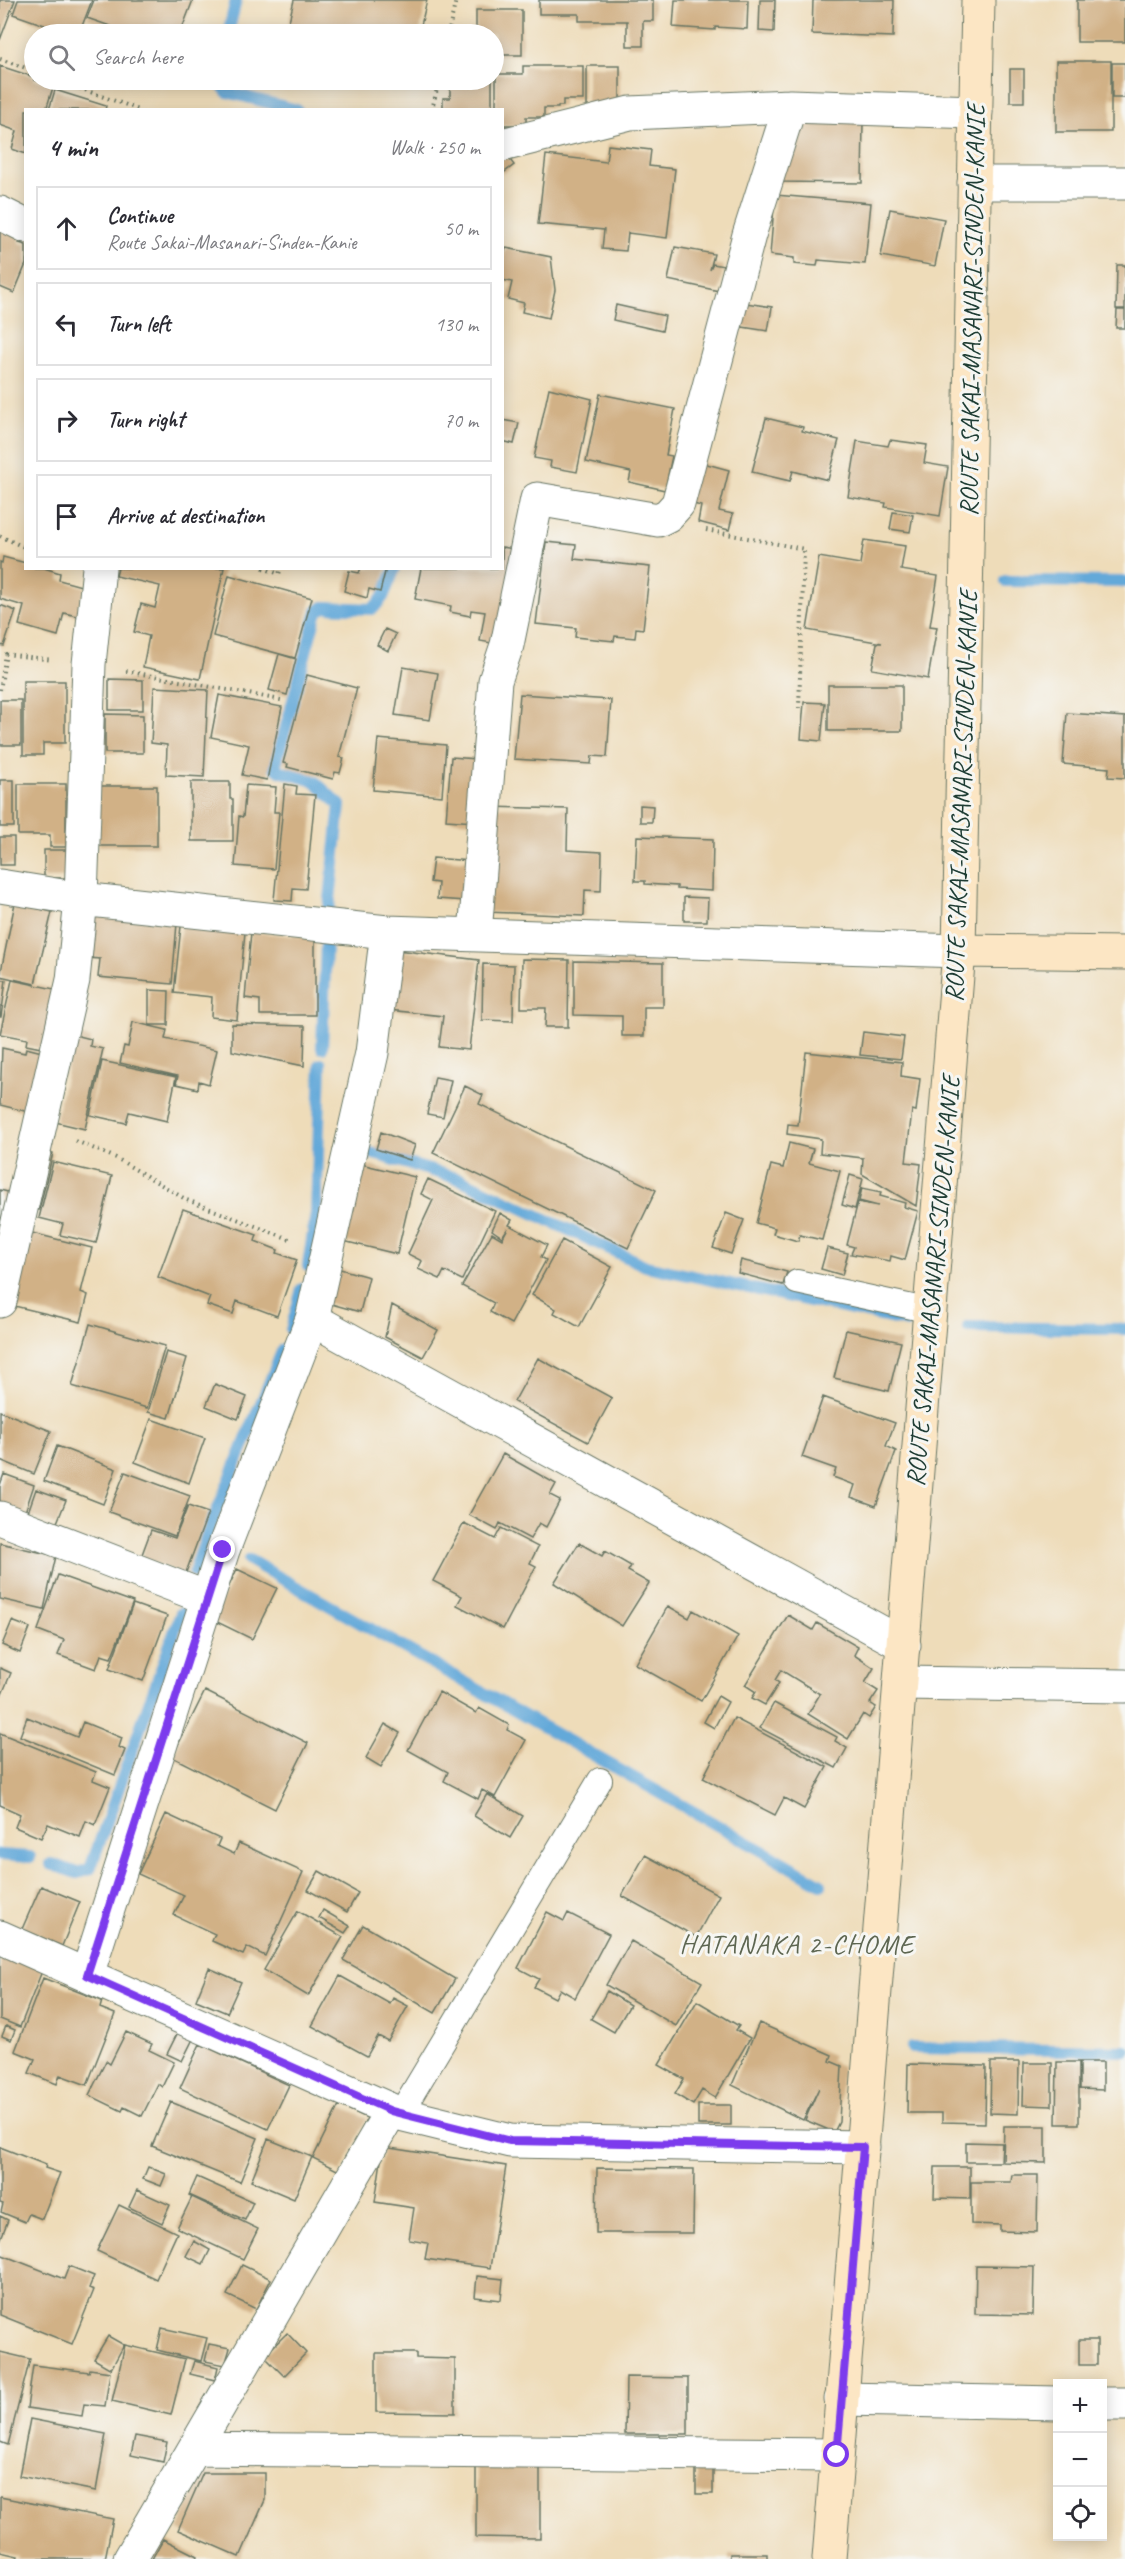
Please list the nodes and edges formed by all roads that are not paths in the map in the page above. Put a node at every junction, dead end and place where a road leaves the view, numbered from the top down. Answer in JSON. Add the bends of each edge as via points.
{"nodes":[{"id":1,"x":978,"y":0,"type":"edge"},
{"id":2,"x":790,"y":106,"type":"junction"},
{"id":3,"x":976,"y":112,"type":"junction"},
{"id":4,"x":504,"y":144,"type":"edge"},
{"id":5,"x":974,"y":183,"type":"junction"},
{"id":6,"x":1125,"y":183,"type":"edge"},
{"id":7,"x":0,"y":213,"type":"edge"},
{"id":8,"x":24,"y":225,"type":"edge"},
{"id":9,"x":99,"y":570,"type":"edge"},
{"id":10,"x":0,"y":886,"type":"edge"},
{"id":11,"x":81,"y":899,"type":"junction"},
{"id":12,"x":387,"y":932,"type":"junction"},
{"id":13,"x":475,"y":934,"type":"junction"},
{"id":14,"x":960,"y":951,"type":"junction"},
{"id":15,"x":1125,"y":953,"type":"edge"},
{"id":16,"x":797,"y":1282,"type":"dead end"},
{"id":17,"x":0,"y":1301,"type":"edge"},
{"id":18,"x":931,"y":1311,"type":"junction"},
{"id":19,"x":312,"y":1319,"type":"junction"},
{"id":20,"x":0,"y":1518,"type":"edge"},
{"id":21,"x":207,"y":1598,"type":"junction"},
{"id":22,"x":903,"y":1645,"type":"junction"},
{"id":23,"x":900,"y":1683,"type":"junction"},
{"id":24,"x":1125,"y":1686,"type":"edge"},
{"id":25,"x":600,"y":1780,"type":"dead end"},
{"id":26,"x":0,"y":1937,"type":"edge"},
{"id":27,"x":87,"y":1975,"type":"junction"},
{"id":28,"x":395,"y":2113,"type":"junction"},
{"id":29,"x":863,"y":2147,"type":"junction"},
{"id":30,"x":841,"y":2399,"type":"junction"},
{"id":31,"x":1053,"y":2403,"type":"edge"},
{"id":32,"x":1107,"y":2404,"type":"edge"},
{"id":33,"x":1125,"y":2404,"type":"edge"},
{"id":34,"x":195,"y":2449,"type":"junction"},
{"id":35,"x":837,"y":2455,"type":"junction"},
{"id":36,"x":130,"y":2559,"type":"edge"},
{"id":37,"x":829,"y":2559,"type":"edge"}],
"edges":[{"from":1,"to":3,"type":"main road","name":"ROUTE SAKAI-MASANARI-SINDEN-KANIE"},
{"from":2,"to":3,"type":"street"},
{"from":2,"to":4,"type":"street","via":[[630,112]]},
{"from":2,"to":13,"type":"street","via":[[749,235],[678,504],[658,520],[537,500],[507,645],[495,681]]},
{"from":3,"to":5,"type":"main road","name":"ROUTE SAKAI-MASANARI-SINDEN-KANIE"},
{"from":5,"to":6,"type":"street"},
{"from":5,"to":14,"type":"main road","name":"ROUTE SAKAI-MASANARI-SINDEN-KANIE"},
{"from":7,"to":8,"type":"street"},
{"from":9,"to":11,"type":"street","via":[[89,664]]},
{"from":10,"to":11,"type":"street"},
{"from":11,"to":12,"type":"street"},
{"from":11,"to":17,"type":"street","via":[[73,980]]},
{"from":12,"to":13,"type":"street"},
{"from":12,"to":19,"type":"street","via":[[372,1053]]},
{"from":13,"to":14,"type":"street"},
{"from":14,"to":15,"type":"main road"},
{"from":14,"to":18,"type":"main road","name":"ROUTE SAKAI-MASANARI-SINDEN-KANIE"},
{"from":16,"to":18,"type":"lane"},
{"from":18,"to":22,"type":"main road","name":"ROUTE SAKAI-MASANARI-SINDEN-KANIE"},
{"from":19,"to":21,"type":"street"},
{"from":19,"to":22,"type":"street"},
{"from":20,"to":21,"type":"street"},
{"from":21,"to":27,"type":"street"},
{"from":22,"to":23,"type":"main road","name":"ROUTE SAKAI-MASANARI-SINDEN-KANIE"},
{"from":23,"to":24,"type":"street"},
{"from":23,"to":29,"type":"main road","name":"ROUTE SAKAI-MASANARI-SINDEN-KANIE"},
{"from":25,"to":28,"type":"lane"},
{"from":26,"to":27,"type":"street"},
{"from":27,"to":28,"type":"street"},
{"from":28,"to":29,"type":"street","via":[[510,2141]]},
{"from":28,"to":34,"type":"street"},
{"from":29,"to":30,"type":"main road","name":"ROUTE SAKAI-MASANARI-SINDEN-KANIE"},
{"from":30,"to":31,"type":"street"},
{"from":30,"to":35,"type":"main road","name":"ROUTE SAKAI-MASANARI-SINDEN-KANIE"},
{"from":32,"to":33,"type":"street"},
{"from":34,"to":35,"type":"street"},
{"from":34,"to":36,"type":"street"},
{"from":35,"to":37,"type":"main road","name":"ROUTE SAKAI-MASANARI-SINDEN-KANIE"}]}
